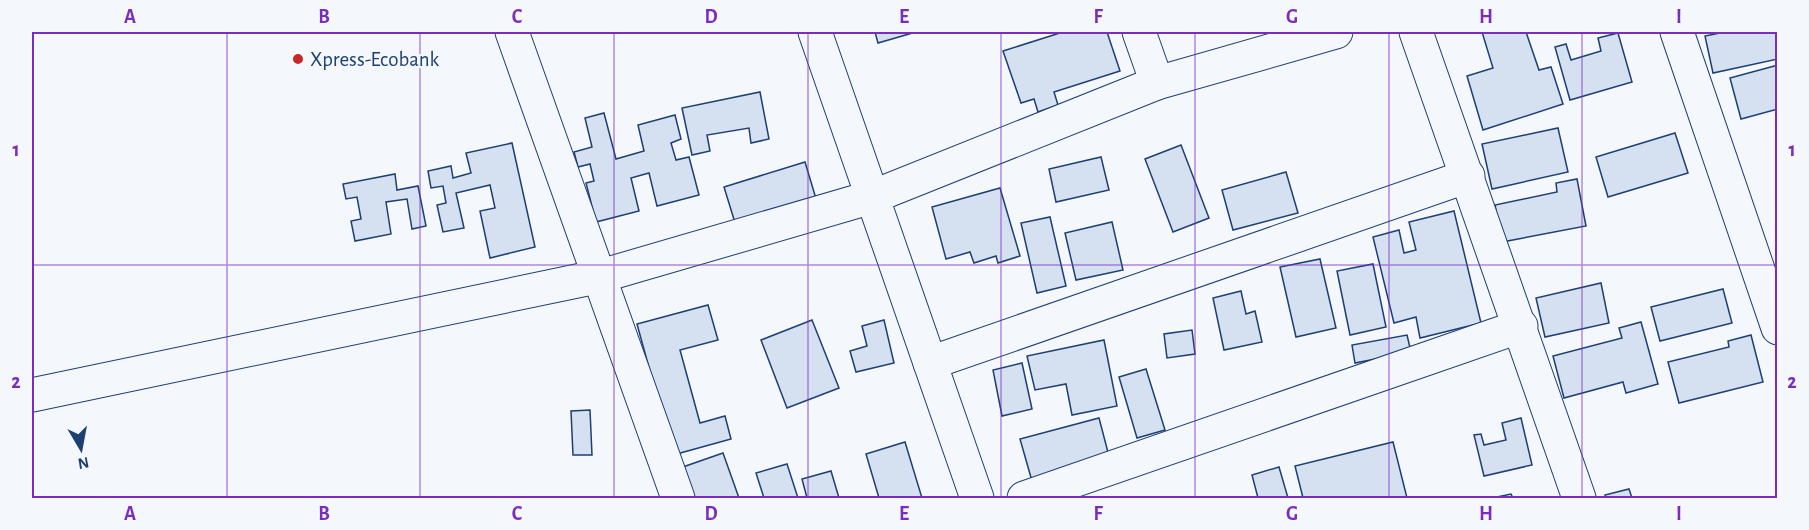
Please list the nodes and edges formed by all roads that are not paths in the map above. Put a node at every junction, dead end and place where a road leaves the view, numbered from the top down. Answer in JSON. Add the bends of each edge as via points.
{"nodes":[{"id":1,"x":512,"y":32,"type":"edge"},
{"id":2,"x":815,"y":32,"type":"edge"},
{"id":3,"x":1139,"y":32,"type":"edge"},
{"id":4,"x":1336,"y":32,"type":"edge"},
{"id":5,"x":1416,"y":32,"type":"edge"},
{"id":6,"x":1677,"y":32,"type":"edge"},
{"id":7,"x":1157,"y":83,"type":"junction"},
{"id":8,"x":1468,"y":176,"type":"junction"},
{"id":9,"x":872,"y":197,"type":"junction"},
{"id":10,"x":600,"y":276,"type":"junction"},
{"id":11,"x":1521,"y":326,"type":"junction"},
{"id":12,"x":1778,"y":328,"type":"edge"},
{"id":13,"x":930,"y":363,"type":"junction"},
{"id":14,"x":32,"y":395,"type":"edge"},
{"id":15,"x":678,"y":498,"type":"edge"},
{"id":16,"x":977,"y":498,"type":"edge"},
{"id":17,"x":1024,"y":498,"type":"edge"},
{"id":18,"x":1579,"y":498,"type":"edge"}],
"edges":[{"from":1,"to":10,"type":"street"},
{"from":2,"to":9,"type":"street"},
{"from":3,"to":7,"type":"street"},
{"from":4,"to":7,"type":"street"},
{"from":5,"to":8,"type":"street"},
{"from":6,"to":12,"type":"street"},
{"from":7,"to":9,"type":"street"},
{"from":8,"to":11,"type":"street"},
{"from":8,"to":13,"type":"street"},
{"from":9,"to":10,"type":"street"},
{"from":9,"to":13,"type":"street"},
{"from":10,"to":14,"type":"street"},
{"from":10,"to":15,"type":"street"},
{"from":11,"to":17,"type":"street"},
{"from":11,"to":18,"type":"street"},
{"from":13,"to":16,"type":"street"}]}
